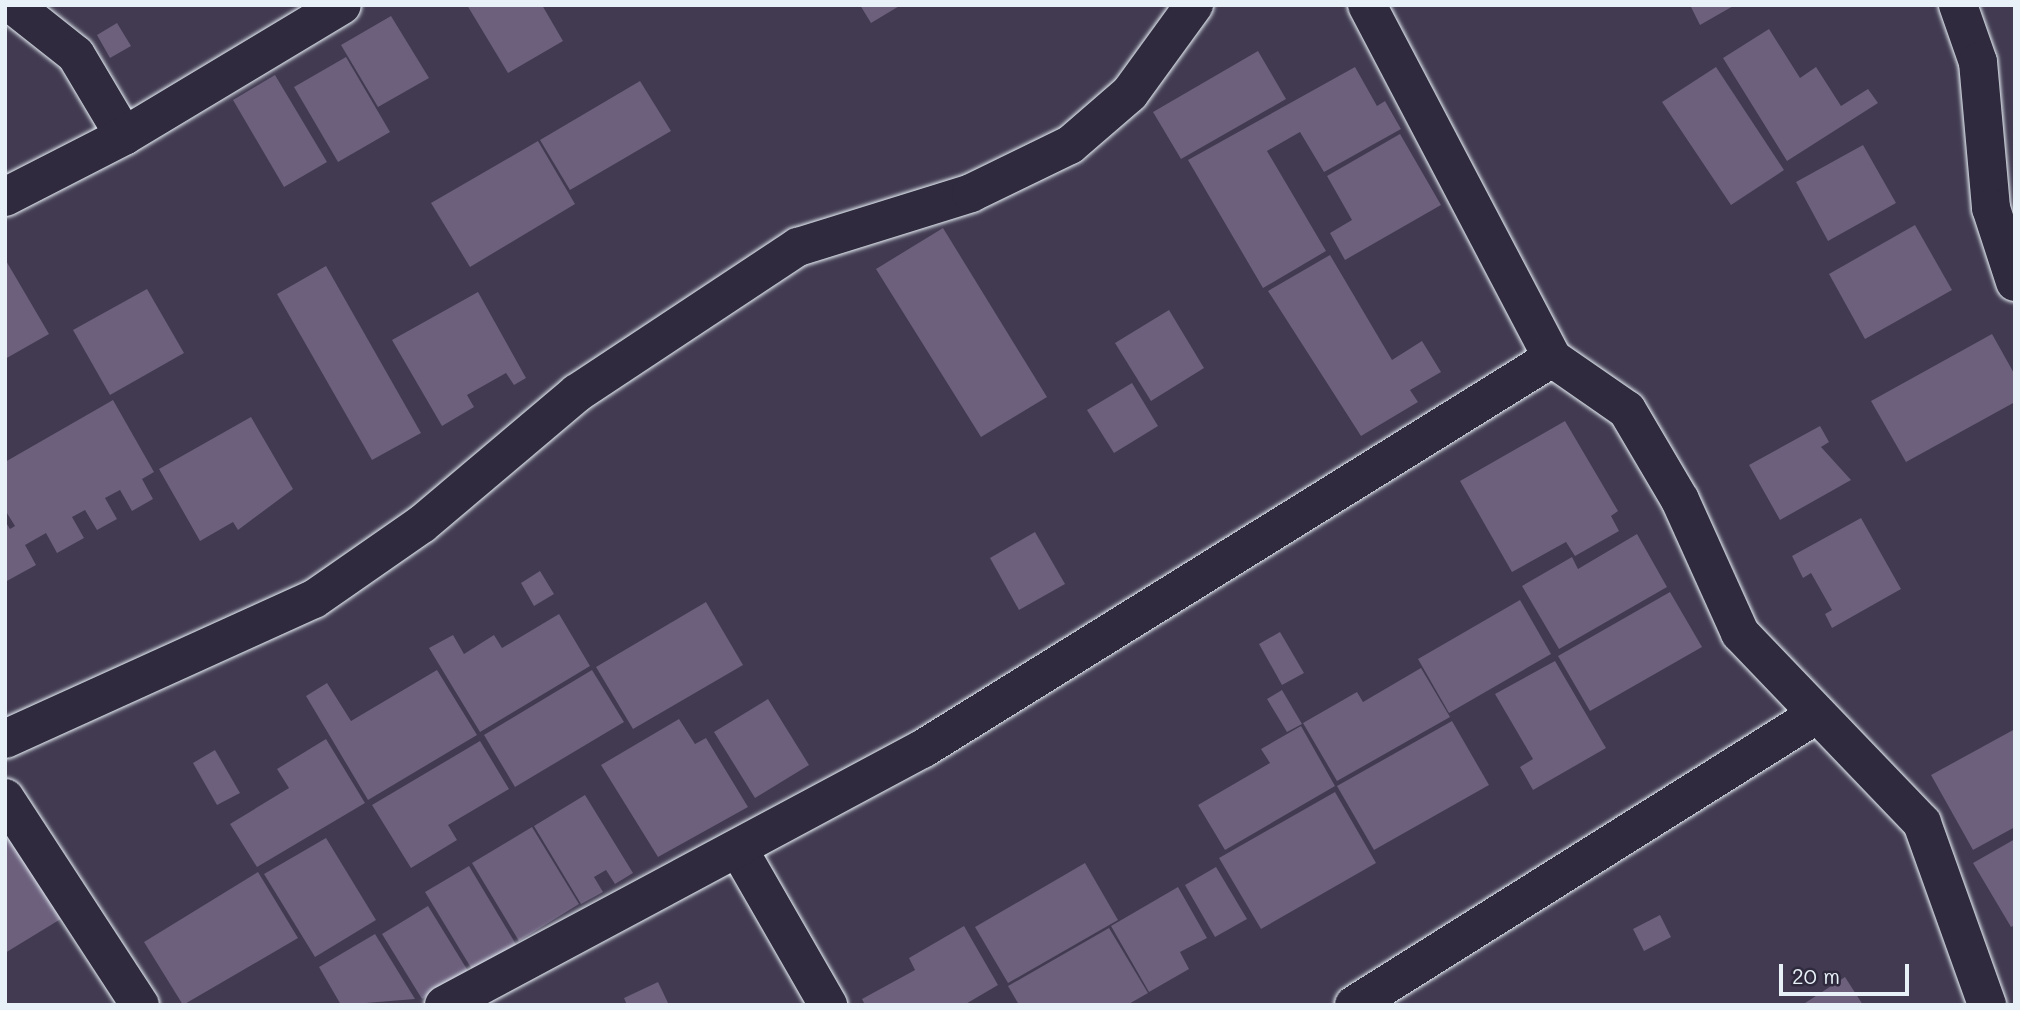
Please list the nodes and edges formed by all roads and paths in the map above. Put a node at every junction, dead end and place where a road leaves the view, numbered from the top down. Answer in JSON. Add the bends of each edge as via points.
{"nodes":[{"id":1,"x":13,"y":5,"type":"edge"},
{"id":2,"x":342,"y":5,"type":"edge"},
{"id":3,"x":1194,"y":5,"type":"edge"},
{"id":4,"x":1367,"y":5,"type":"edge"},
{"id":5,"x":1958,"y":5,"type":"edge"},
{"id":6,"x":124,"y":136,"type":"junction"},
{"id":7,"x":5,"y":197,"type":"edge"},
{"id":8,"x":2015,"y":282,"type":"edge"},
{"id":9,"x":1552,"y":358,"type":"junction"},
{"id":10,"x":1816,"y":715,"type":"junction"},
{"id":11,"x":5,"y":739,"type":"edge"},
{"id":12,"x":5,"y":798,"type":"edge"},
{"id":13,"x":739,"y":850,"type":"junction"},
{"id":14,"x":140,"y":1005,"type":"edge"},
{"id":15,"x":444,"y":1005,"type":"edge"},
{"id":16,"x":828,"y":1005,"type":"edge"},
{"id":17,"x":1354,"y":1005,"type":"edge"},
{"id":18,"x":1987,"y":1005,"type":"edge"}],
"edges":[{"from":1,"to":6,"type":"street","via":[[76,55]]},
{"from":2,"to":6,"type":"street"},
{"from":3,"to":11,"type":"street","via":[[1130,93],[1069,145],[971,193],[798,247],[577,393],[422,524],[314,599]]},
{"from":4,"to":9,"type":"street"},
{"from":5,"to":8,"type":"street","via":[[1978,62],[1991,208]]},
{"from":6,"to":7,"type":"street"},
{"from":9,"to":10,"type":"street","via":[[1627,410],[1680,500],[1740,633]]},
{"from":9,"to":13,"type":"street","via":[[923,748]]},
{"from":10,"to":17,"type":"street"},
{"from":10,"to":18,"type":"street","via":[[1922,823]]},
{"from":12,"to":14,"type":"street"},
{"from":13,"to":15,"type":"street"},
{"from":13,"to":16,"type":"street"}]}
